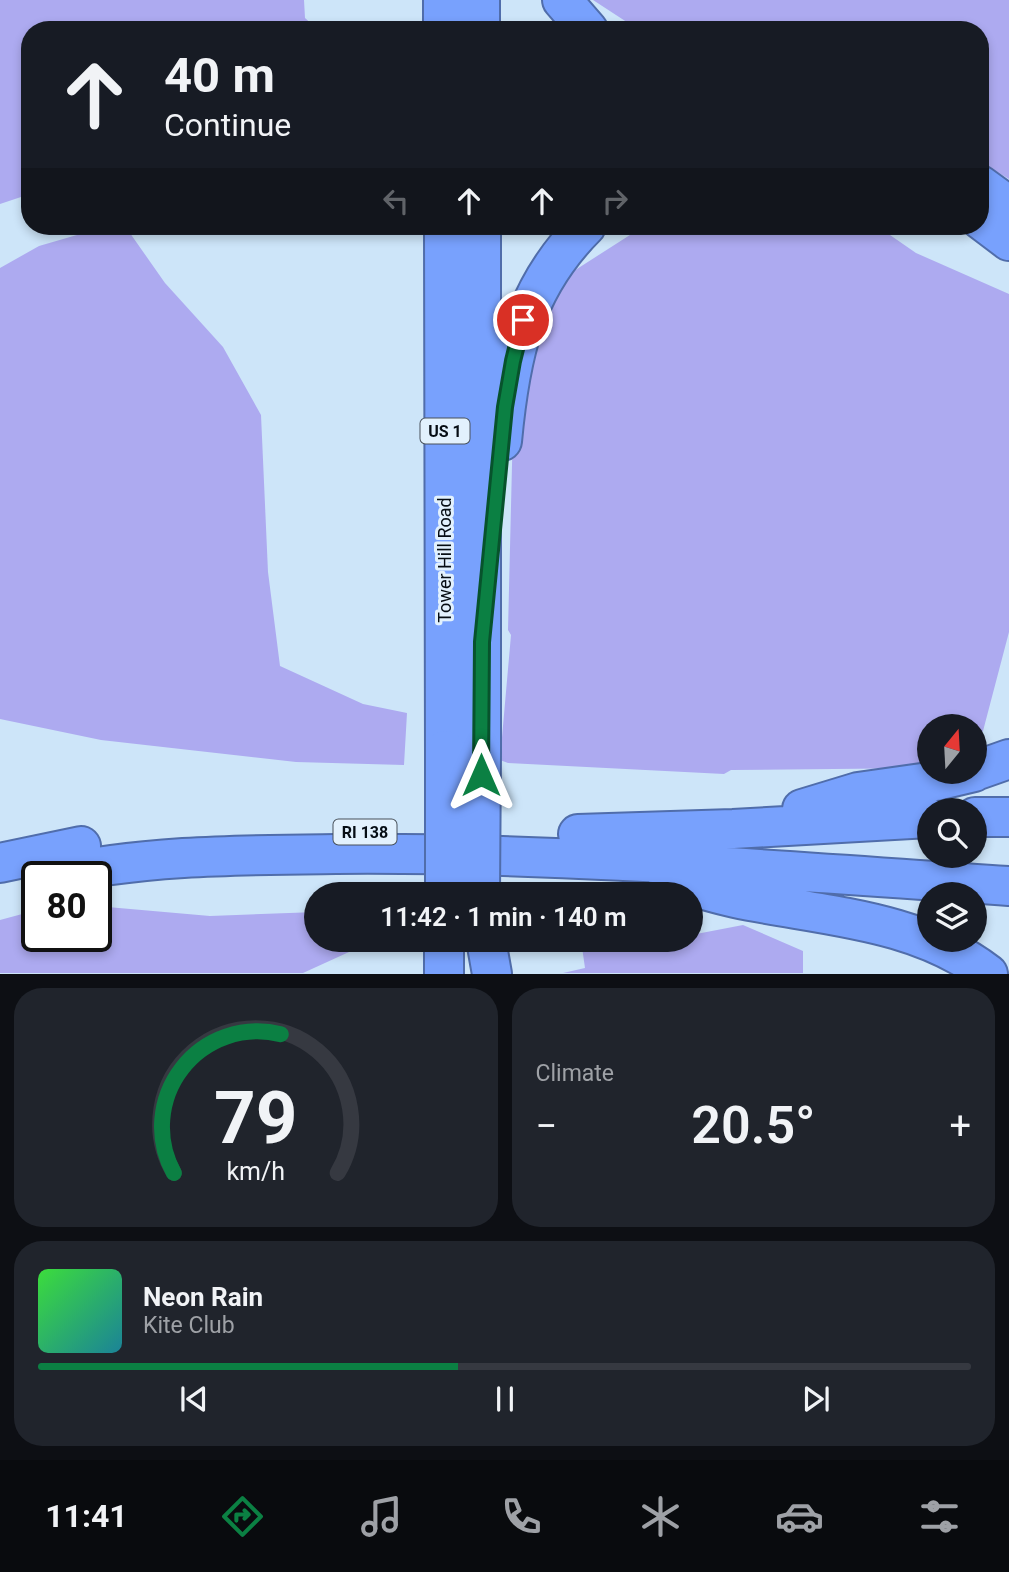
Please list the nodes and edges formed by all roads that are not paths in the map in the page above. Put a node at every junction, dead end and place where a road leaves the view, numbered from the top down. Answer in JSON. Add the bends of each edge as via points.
{"nodes":[{"id":1,"x":443,"y":0,"type":"edge"},
{"id":2,"x":480,"y":0,"type":"edge"},
{"id":3,"x":562,"y":0,"type":"edge"},
{"id":4,"x":443,"y":21,"type":"edge"},
{"id":5,"x":480,"y":21,"type":"edge"},
{"id":6,"x":580,"y":21,"type":"edge"},
{"id":7,"x":989,"y":192,"type":"edge"},
{"id":8,"x":1009,"y":206,"type":"edge"},
{"id":9,"x":989,"y":226,"type":"edge"},
{"id":10,"x":444,"y":235,"type":"edge"},
{"id":11,"x":481,"y":235,"type":"edge"},
{"id":12,"x":577,"y":235,"type":"edge"},
{"id":13,"x":1009,"y":241,"type":"edge"},
{"id":14,"x":482,"y":642,"type":"junction"},
{"id":15,"x":463,"y":750,"type":"junction"},
{"id":16,"x":1009,"y":759,"type":"edge"},
{"id":17,"x":987,"y":767,"type":"edge"},
{"id":18,"x":917,"y":784,"type":"edge"},
{"id":19,"x":987,"y":817,"type":"edge"},
{"id":20,"x":1009,"y":817,"type":"edge"},
{"id":21,"x":917,"y":819,"type":"edge"},
{"id":22,"x":733,"y":829,"type":"junction"},
{"id":23,"x":589,"y":857,"type":"junction"},
{"id":24,"x":0,"y":863,"type":"edge"},
{"id":25,"x":112,"y":866,"type":"edge"},
{"id":26,"x":446,"y":882,"type":"edge"},
{"id":27,"x":479,"y":882,"type":"edge"},
{"id":28,"x":21,"y":883,"type":"edge"},
{"id":29,"x":1009,"y":886,"type":"edge"},
{"id":30,"x":0,"y":888,"type":"edge"},
{"id":31,"x":444,"y":952,"type":"edge"},
{"id":32,"x":480,"y":952,"type":"edge"},
{"id":33,"x":488,"y":952,"type":"edge"},
{"id":34,"x":444,"y":974,"type":"edge"},
{"id":35,"x":479,"y":974,"type":"edge"},
{"id":36,"x":492,"y":974,"type":"edge"},
{"id":37,"x":988,"y":974,"type":"edge"}],
"edges":[{"from":1,"to":4,"type":"highway"},
{"from":2,"to":5,"type":"highway"},
{"from":3,"to":6,"type":"highway"},
{"from":7,"to":8,"type":"highway"},
{"from":9,"to":13,"type":"highway"},
{"from":10,"to":15,"type":"highway","name":"Tower Hill Road","number":"US 1"},
{"from":11,"to":14,"type":"highway","name":"Tower Hill Road","number":"US 1"},
{"from":12,"to":14,"type":"highway","via":[[540,283],[517,340],[505,407]]},
{"from":14,"to":15,"type":"highway","name":"Tower Hill Road","number":"US 1"},
{"from":15,"to":26,"type":"highway","name":"Tower Hill Road","number":"US 1","bridge":true},
{"from":15,"to":27,"type":"highway","name":"Tower Hill Road","number":"US 1","bridge":true},
{"from":16,"to":17,"type":"highway"},
{"from":18,"to":22,"type":"highway","via":[[858,792]]},
{"from":19,"to":20,"type":"highway"},
{"from":21,"to":22,"type":"highway","number":"RI 138"},
{"from":22,"to":24,"type":"highway","number":"RI 138","via":[[604,834],[216,834],[67,848]]},
{"from":23,"to":25,"type":"highway","via":[[279,855]]},
{"from":23,"to":29,"type":"highway"},
{"from":23,"to":37,"type":"highway","via":[[735,898],[877,924],[934,943]]},
{"from":28,"to":30,"type":"highway"},
{"from":31,"to":34,"type":"highway"},
{"from":32,"to":35,"type":"highway"},
{"from":33,"to":36,"type":"highway"}]}
